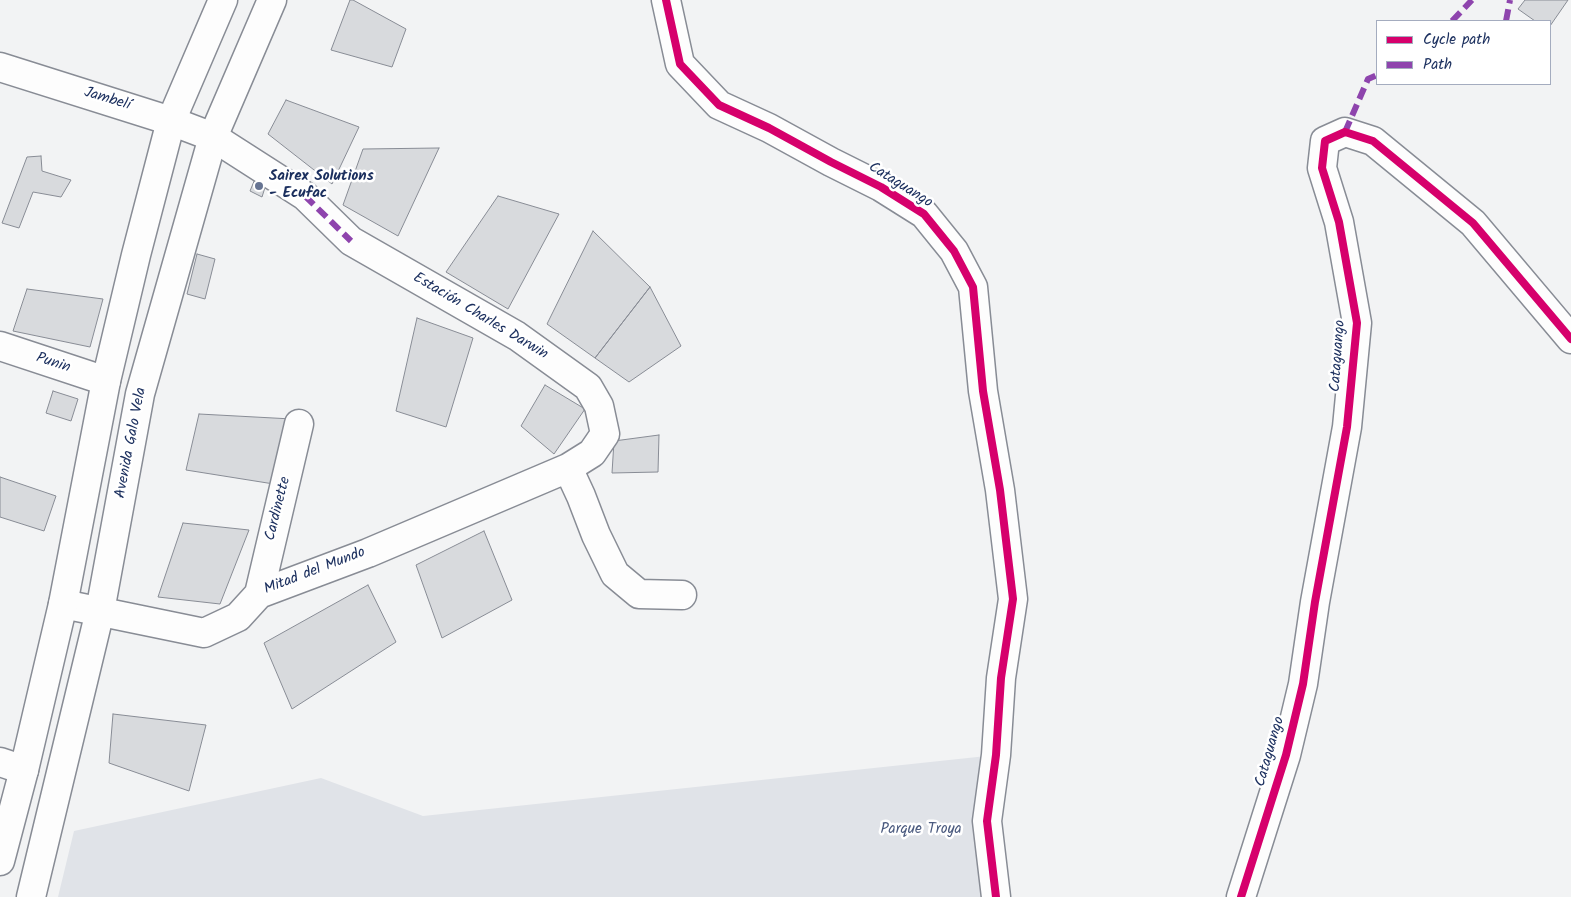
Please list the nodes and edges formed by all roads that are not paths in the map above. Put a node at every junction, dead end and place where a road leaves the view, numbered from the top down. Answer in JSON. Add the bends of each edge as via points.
{"nodes":[{"id":1,"x":222,"y":0,"type":"edge"},
{"id":2,"x":272,"y":0,"type":"edge"},
{"id":3,"x":666,"y":0,"type":"edge"},
{"id":4,"x":0,"y":67,"type":"edge"},
{"id":5,"x":171,"y":120,"type":"junction"},
{"id":6,"x":213,"y":137,"type":"junction"},
{"id":7,"x":1571,"y":339,"type":"edge"},
{"id":8,"x":0,"y":346,"type":"edge"},
{"id":9,"x":106,"y":381,"type":"junction"},
{"id":10,"x":299,"y":424,"type":"dead end"},
{"id":11,"x":568,"y":468,"type":"junction"},
{"id":12,"x":259,"y":594,"type":"junction"},
{"id":13,"x":682,"y":595,"type":"dead end"},
{"id":14,"x":63,"y":604,"type":"junction"},
{"id":15,"x":100,"y":611,"type":"junction"},
{"id":16,"x":12,"y":766,"type":"edge"},
{"id":17,"x":0,"y":860,"type":"edge"},
{"id":18,"x":31,"y":897,"type":"edge"},
{"id":19,"x":996,"y":897,"type":"edge"},
{"id":20,"x":1241,"y":897,"type":"edge"}],
"edges":[{"from":1,"to":5,"type":"street"},
{"from":2,"to":6,"type":"street","name":"Avenida Galo Vela"},
{"from":3,"to":19,"type":"street","name":"Cataguango","via":[[680,64],[719,105],[881,187],[924,214],[954,251],[973,287],[983,390],[1000,490],[1013,599],[987,821]]},
{"from":4,"to":5,"type":"street","name":"Jambelí"},
{"from":5,"to":6,"type":"street","name":"Jambelí"},
{"from":5,"to":9,"type":"street"},
{"from":6,"to":11,"type":"street","name":"Estación Charles Darwin","via":[[305,196],[351,241],[517,336],[588,387],[599,406],[605,434],[592,453]]},
{"from":6,"to":15,"type":"street","name":"Avenida Galo Vela","via":[[140,394]]},
{"from":7,"to":20,"type":"street","name":"Cataguango","via":[[1472,223],[1372,141],[1345,132],[1325,141],[1322,168],[1339,222],[1357,323],[1347,427],[1303,684],[1286,755]]},
{"from":8,"to":9,"type":"street","name":"Punin"},
{"from":9,"to":14,"type":"street"},
{"from":10,"to":12,"type":"street","name":"Cardinette"},
{"from":11,"to":12,"type":"street","name":"Mitad del Mundo","via":[[368,553]]},
{"from":11,"to":13,"type":"street","via":[[615,574],[640,594]]},
{"from":12,"to":15,"type":"street","name":"Mitad del Mundo","via":[[238,617],[204,633]]},
{"from":14,"to":15,"type":"street","name":"Mitad del Mundo"},
{"from":14,"to":16,"type":"street"},
{"from":15,"to":18,"type":"street","name":"Avenida Galo Vela"},
{"from":16,"to":17,"type":"street"}]}
